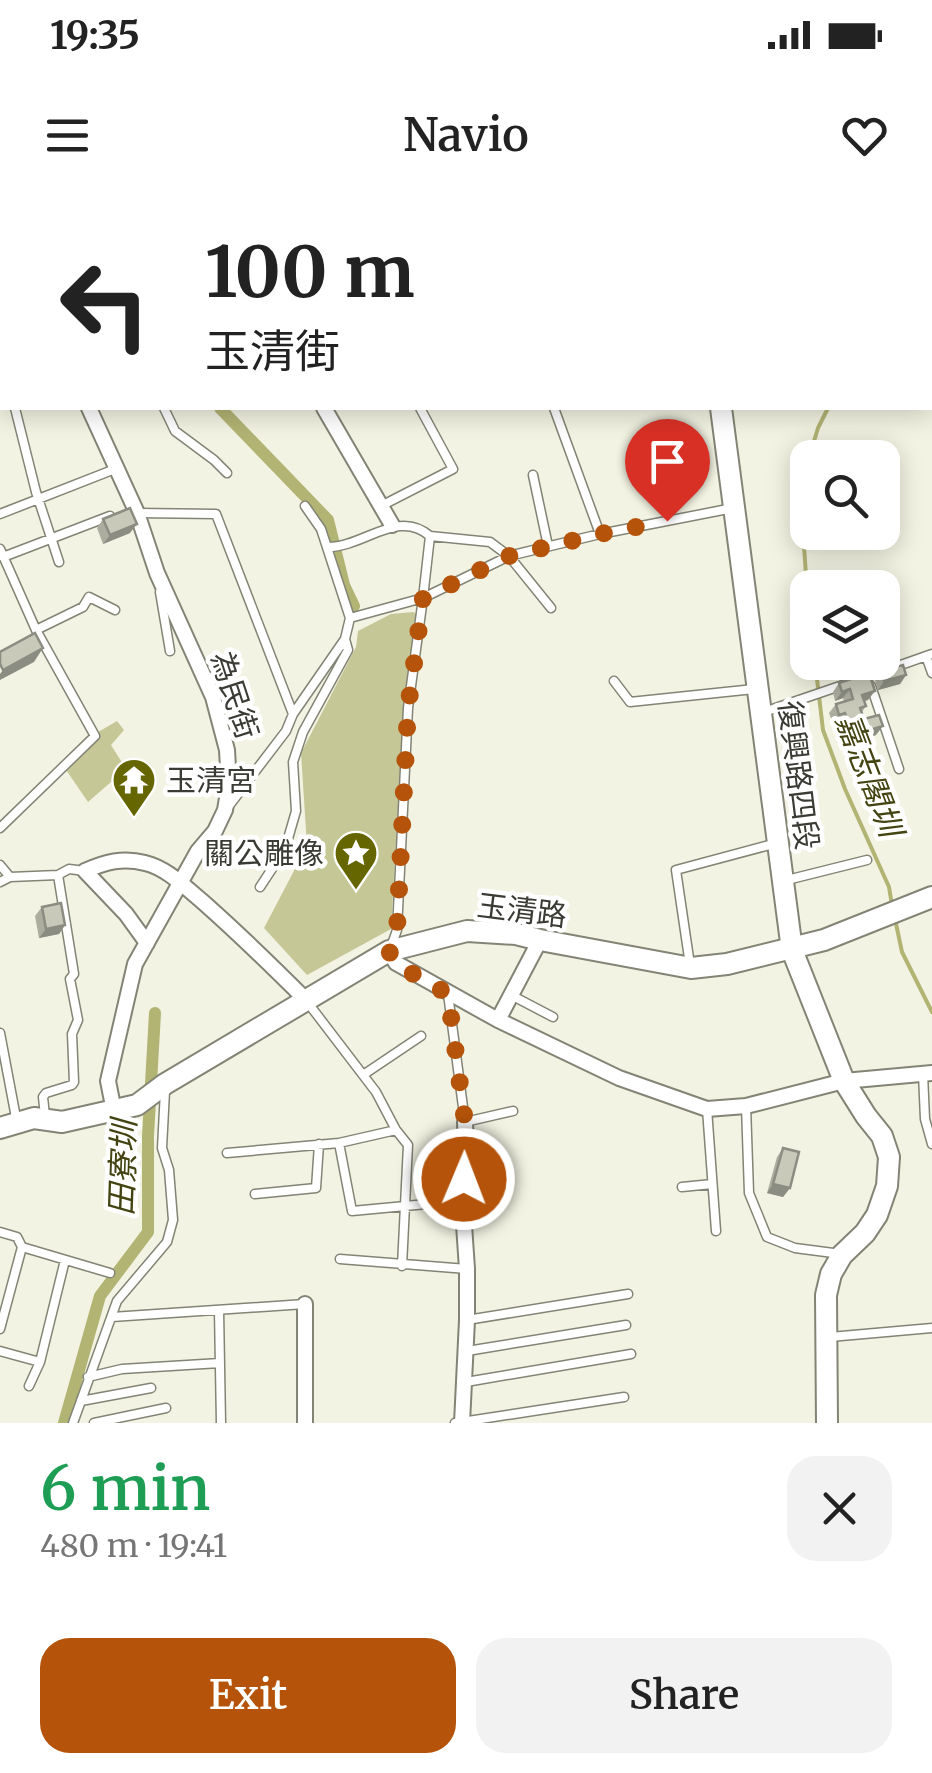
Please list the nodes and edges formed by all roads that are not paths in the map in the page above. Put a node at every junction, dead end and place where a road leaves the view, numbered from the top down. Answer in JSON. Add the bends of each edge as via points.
{"nodes":[{"id":1,"x":16,"y":410,"type":"edge"},
{"id":2,"x":90,"y":410,"type":"edge"},
{"id":3,"x":165,"y":410,"type":"edge"},
{"id":4,"x":331,"y":410,"type":"edge"},
{"id":5,"x":421,"y":410,"type":"edge"},
{"id":6,"x":555,"y":410,"type":"edge"},
{"id":7,"x":721,"y":410,"type":"edge"},
{"id":8,"x":115,"y":469,"type":"junction"},
{"id":9,"x":227,"y":474,"type":"dead end"},
{"id":10,"x":534,"y":475,"type":"dead end"},
{"id":11,"x":38,"y":500,"type":"junction"},
{"id":12,"x":304,"y":506,"type":"dead end"},
{"id":13,"x":381,"y":506,"type":"junction"},
{"id":14,"x":734,"y":508,"type":"junction"},
{"id":15,"x":137,"y":513,"type":"junction"},
{"id":16,"x":0,"y":514,"type":"edge"},
{"id":17,"x":116,"y":514,"type":"edge"},
{"id":18,"x":392,"y":526,"type":"junction"},
{"id":19,"x":600,"y":534,"type":"junction"},
{"id":20,"x":430,"y":536,"type":"junction"},
{"id":21,"x":52,"y":540,"type":"junction"},
{"id":22,"x":548,"y":546,"type":"junction"},
{"id":23,"x":328,"y":547,"type":"junction"},
{"id":24,"x":2,"y":553,"type":"edge"},
{"id":25,"x":509,"y":556,"type":"junction"},
{"id":26,"x":58,"y":562,"type":"dead end"},
{"id":27,"x":157,"y":573,"type":"junction"},
{"id":28,"x":423,"y":598,"type":"junction"},
{"id":29,"x":551,"y":608,"type":"dead end"},
{"id":30,"x":115,"y":610,"type":"dead end"},
{"id":31,"x":350,"y":618,"type":"junction"},
{"id":32,"x":36,"y":630,"type":"junction"},
{"id":33,"x":345,"y":639,"type":"junction"},
{"id":34,"x":170,"y":652,"type":"dead end"},
{"id":35,"x":929,"y":655,"type":"edge"},
{"id":36,"x":900,"y":665,"type":"edge"},
{"id":37,"x":932,"y":673,"type":"edge"},
{"id":38,"x":859,"y":680,"type":"edge"},
{"id":39,"x":869,"y":680,"type":"edge"},
{"id":40,"x":614,"y":681,"type":"dead end"},
{"id":41,"x":758,"y":689,"type":"junction"},
{"id":42,"x":292,"y":714,"type":"junction"},
{"id":43,"x":761,"y":714,"type":"junction"},
{"id":44,"x":899,"y":769,"type":"dead end"},
{"id":45,"x":226,"y":810,"type":"junction"},
{"id":46,"x":0,"y":828,"type":"edge"},
{"id":47,"x":777,"y":843,"type":"junction"},
{"id":48,"x":867,"y":860,"type":"dead end"},
{"id":49,"x":0,"y":864,"type":"edge"},
{"id":50,"x":85,"y":871,"type":"junction"},
{"id":51,"x":58,"y":876,"type":"junction"},
{"id":52,"x":10,"y":877,"type":"junction"},
{"id":53,"x":783,"y":881,"type":"junction"},
{"id":54,"x":0,"y":882,"type":"edge"},
{"id":55,"x":181,"y":883,"type":"junction"},
{"id":56,"x":260,"y":887,"type":"dead end"},
{"id":57,"x":932,"y":897,"type":"edge"},
{"id":58,"x":540,"y":940,"type":"junction"},
{"id":59,"x":147,"y":943,"type":"junction"},
{"id":60,"x":792,"y":950,"type":"junction"},
{"id":61,"x":389,"y":951,"type":"junction"},
{"id":62,"x":691,"y":968,"type":"junction"},
{"id":63,"x":448,"y":994,"type":"junction"},
{"id":64,"x":512,"y":995,"type":"junction"},
{"id":65,"x":306,"y":999,"type":"junction"},
{"id":66,"x":554,"y":1017,"type":"dead end"},
{"id":67,"x":498,"y":1020,"type":"junction"},
{"id":68,"x":0,"y":1033,"type":"edge"},
{"id":69,"x":420,"y":1036,"type":"dead end"},
{"id":70,"x":927,"y":1073,"type":"edge"},
{"id":71,"x":363,"y":1075,"type":"junction"},
{"id":72,"x":844,"y":1081,"type":"junction"},
{"id":73,"x":165,"y":1084,"type":"junction"},
{"id":74,"x":746,"y":1106,"type":"junction"},
{"id":75,"x":707,"y":1109,"type":"junction"},
{"id":76,"x":114,"y":1111,"type":"junction"},
{"id":77,"x":513,"y":1111,"type":"dead end"},
{"id":78,"x":45,"y":1121,"type":"junction"},
{"id":79,"x":465,"y":1122,"type":"junction"},
{"id":80,"x":9,"y":1125,"type":"edge"},
{"id":81,"x":396,"y":1130,"type":"junction"},
{"id":82,"x":339,"y":1142,"type":"junction"},
{"id":83,"x":318,"y":1144,"type":"junction"},
{"id":84,"x":932,"y":1144,"type":"edge"},
{"id":85,"x":227,"y":1153,"type":"dead end"},
{"id":86,"x":712,"y":1184,"type":"junction"},
{"id":87,"x":682,"y":1187,"type":"dead end"},
{"id":88,"x":255,"y":1194,"type":"dead end"},
{"id":89,"x":448,"y":1202,"type":"dead end"},
{"id":90,"x":406,"y":1204,"type":"junction"},
{"id":91,"x":716,"y":1230,"type":"dead end"},
{"id":92,"x":0,"y":1232,"type":"edge"},
{"id":93,"x":22,"y":1247,"type":"junction"},
{"id":94,"x":842,"y":1255,"type":"junction"},
{"id":95,"x":340,"y":1259,"type":"dead end"},
{"id":96,"x":65,"y":1260,"type":"junction"},
{"id":97,"x":402,"y":1266,"type":"junction"},
{"id":98,"x":467,"y":1269,"type":"junction"},
{"id":99,"x":110,"y":1274,"type":"dead end"},
{"id":100,"x":628,"y":1294,"type":"dead end"},
{"id":101,"x":305,"y":1304,"type":"joint"},
{"id":102,"x":219,"y":1310,"type":"junction"},
{"id":103,"x":112,"y":1317,"type":"junction"},
{"id":104,"x":467,"y":1320,"type":"junction"},
{"id":105,"x":626,"y":1326,"type":"dead end"},
{"id":106,"x":932,"y":1328,"type":"edge"},
{"id":107,"x":0,"y":1329,"type":"edge"},
{"id":108,"x":826,"y":1337,"type":"junction"},
{"id":109,"x":0,"y":1351,"type":"edge"},
{"id":110,"x":466,"y":1351,"type":"junction"},
{"id":111,"x":632,"y":1354,"type":"dead end"},
{"id":112,"x":40,"y":1362,"type":"junction"},
{"id":113,"x":220,"y":1363,"type":"junction"},
{"id":114,"x":88,"y":1377,"type":"junction"},
{"id":115,"x":466,"y":1382,"type":"junction"},
{"id":116,"x":29,"y":1386,"type":"dead end"},
{"id":117,"x":151,"y":1388,"type":"dead end"},
{"id":118,"x":624,"y":1397,"type":"dead end"},
{"id":119,"x":81,"y":1401,"type":"junction"},
{"id":120,"x":166,"y":1408,"type":"dead end"},
{"id":121,"x":74,"y":1423,"type":"edge"},
{"id":122,"x":94,"y":1423,"type":"edge"},
{"id":123,"x":221,"y":1423,"type":"edge"},
{"id":124,"x":305,"y":1423,"type":"edge"},
{"id":125,"x":460,"y":1423,"type":"edge"},
{"id":126,"x":827,"y":1423,"type":"edge"}],
"edges":[{"from":1,"to":11,"type":"lane"},
{"from":2,"to":8,"type":"street","name":"為民街"},
{"from":3,"to":9,"type":"lane","via":[[175,431]]},
{"from":4,"to":13,"type":"street"},
{"from":5,"to":13,"type":"lane","via":[[453,469]]},
{"from":6,"to":19,"type":"lane"},
{"from":7,"to":14,"type":"street","name":"復興路四段"},
{"from":8,"to":11,"type":"lane"},
{"from":8,"to":15,"type":"street","name":"為民街"},
{"from":10,"to":22,"type":"lane"},
{"from":11,"to":16,"type":"lane"},
{"from":11,"to":21,"type":"lane"},
{"from":12,"to":23,"type":"lane"},
{"from":13,"to":18,"type":"street"},
{"from":14,"to":19,"type":"lane"},
{"from":14,"to":41,"type":"street","name":"復興路四段"},
{"from":15,"to":27,"type":"street","name":"為民街"},
{"from":15,"to":42,"type":"lane","via":[[216,514]]},
{"from":17,"to":21,"type":"lane"},
{"from":18,"to":20,"type":"lane","via":[[419,527]]},
{"from":18,"to":23,"type":"lane"},
{"from":19,"to":22,"type":"lane"},
{"from":20,"to":25,"type":"lane","via":[[490,542]]},
{"from":20,"to":28,"type":"lane"},
{"from":21,"to":24,"type":"lane"},
{"from":21,"to":26,"type":"lane"},
{"from":22,"to":25,"type":"lane"},
{"from":23,"to":31,"type":"lane"},
{"from":24,"to":32,"type":"lane"},
{"from":25,"to":28,"type":"lane"},
{"from":25,"to":29,"type":"lane"},
{"from":27,"to":34,"type":"lane"},
{"from":27,"to":45,"type":"street","name":"為民街","via":[[228,750]]},
{"from":28,"to":31,"type":"lane"},
{"from":28,"to":61,"type":"lane","via":[[408,708],[397,930]]},
{"from":30,"to":32,"type":"lane","via":[[89,597],[83,607]]},
{"from":31,"to":33,"type":"lane"},
{"from":32,"to":46,"type":"lane","via":[[94,736]]},
{"from":33,"to":42,"type":"lane"},
{"from":33,"to":56,"type":"lane","via":[[348,650],[294,762],[296,811],[285,848]]},
{"from":35,"to":36,"type":"lane"},
{"from":35,"to":37,"type":"lane"},
{"from":38,"to":43,"type":"lane"},
{"from":39,"to":44,"type":"lane"},
{"from":40,"to":41,"type":"lane","via":[[630,702]]},
{"from":41,"to":43,"type":"street","name":"復興路四段"},
{"from":42,"to":45,"type":"lane"},
{"from":43,"to":47,"type":"street","name":"復興路四段"},
{"from":45,"to":55,"type":"street"},
{"from":47,"to":53,"type":"street","name":"復興路四段"},
{"from":47,"to":62,"type":"lane","via":[[676,870]]},
{"from":48,"to":53,"type":"lane"},
{"from":49,"to":52,"type":"lane"},
{"from":50,"to":51,"type":"lane"},
{"from":50,"to":55,"type":"street","via":[[132,860]]},
{"from":50,"to":59,"type":"street"},
{"from":51,"to":52,"type":"lane"},
{"from":51,"to":78,"type":"lane","via":[[78,1020],[72,1034],[74,1082],[43,1097]]},
{"from":52,"to":54,"type":"lane"},
{"from":53,"to":60,"type":"street","name":"復興路四段"},
{"from":55,"to":59,"type":"street"},
{"from":55,"to":65,"type":"street"},
{"from":57,"to":60,"type":"street","name":"玉清路"},
{"from":58,"to":61,"type":"street","name":"玉清路","via":[[467,931]]},
{"from":58,"to":62,"type":"street","name":"玉清路"},
{"from":58,"to":64,"type":"street"},
{"from":59,"to":76,"type":"street","via":[[135,964],[108,1081]]},
{"from":60,"to":62,"type":"street","name":"玉清路"},
{"from":60,"to":72,"type":"street","name":"復興路四段"},
{"from":61,"to":63,"type":"street","via":[[396,964]]},
{"from":61,"to":65,"type":"street","name":"玉清路"},
{"from":63,"to":67,"type":"street"},
{"from":63,"to":79,"type":"lane"},
{"from":64,"to":66,"type":"lane"},
{"from":64,"to":67,"type":"street"},
{"from":65,"to":71,"type":"lane"},
{"from":65,"to":73,"type":"street","name":"玉清路"},
{"from":67,"to":75,"type":"street","via":[[619,1078]]},
{"from":68,"to":80,"type":"lane"},
{"from":69,"to":71,"type":"lane"},
{"from":70,"to":72,"type":"street"},
{"from":70,"to":84,"type":"lane","via":[[925,1120]]},
{"from":71,"to":81,"type":"lane"},
{"from":72,"to":74,"type":"street"},
{"from":72,"to":94,"type":"street","via":[[889,1157],[876,1215]]},
{"from":73,"to":76,"type":"street","name":"玉清路","via":[[137,1105]]},
{"from":73,"to":103,"type":"lane","via":[[162,1148],[173,1220],[167,1242],[117,1300]]},
{"from":74,"to":75,"type":"street"},
{"from":74,"to":94,"type":"lane","via":[[749,1193],[767,1237]]},
{"from":75,"to":86,"type":"lane"},
{"from":76,"to":78,"type":"street"},
{"from":77,"to":79,"type":"lane"},
{"from":78,"to":80,"type":"street"},
{"from":79,"to":98,"type":"street"},
{"from":81,"to":82,"type":"lane"},
{"from":81,"to":90,"type":"lane","via":[[408,1145]]},
{"from":82,"to":83,"type":"lane"},
{"from":82,"to":90,"type":"lane","via":[[352,1210]]},
{"from":83,"to":85,"type":"lane"},
{"from":83,"to":88,"type":"lane","via":[[316,1188]]},
{"from":86,"to":87,"type":"lane"},
{"from":86,"to":91,"type":"lane"},
{"from":89,"to":90,"type":"lane"},
{"from":90,"to":97,"type":"lane"},
{"from":92,"to":93,"type":"lane","via":[[17,1237]]},
{"from":93,"to":96,"type":"lane"},
{"from":93,"to":107,"type":"lane"},
{"from":94,"to":108,"type":"street","via":[[826,1295]]},
{"from":95,"to":97,"type":"lane"},
{"from":96,"to":99,"type":"lane"},
{"from":96,"to":112,"type":"lane"},
{"from":97,"to":98,"type":"lane"},
{"from":98,"to":104,"type":"street"},
{"from":100,"to":104,"type":"lane"},
{"from":101,"to":102,"type":"lane"},
{"from":101,"to":124,"type":"street"},
{"from":102,"to":103,"type":"lane"},
{"from":102,"to":113,"type":"lane"},
{"from":103,"to":114,"type":"lane"},
{"from":104,"to":110,"type":"street"},
{"from":105,"to":110,"type":"lane"},
{"from":106,"to":108,"type":"lane"},
{"from":108,"to":126,"type":"street"},
{"from":109,"to":112,"type":"lane"},
{"from":110,"to":115,"type":"street"},
{"from":111,"to":115,"type":"lane"},
{"from":112,"to":116,"type":"lane"},
{"from":113,"to":114,"type":"lane"},
{"from":113,"to":123,"type":"lane"},
{"from":114,"to":119,"type":"lane"},
{"from":115,"to":125,"type":"street"},
{"from":117,"to":119,"type":"lane"},
{"from":118,"to":125,"type":"lane"},
{"from":119,"to":121,"type":"lane"},
{"from":120,"to":122,"type":"lane"}]}
